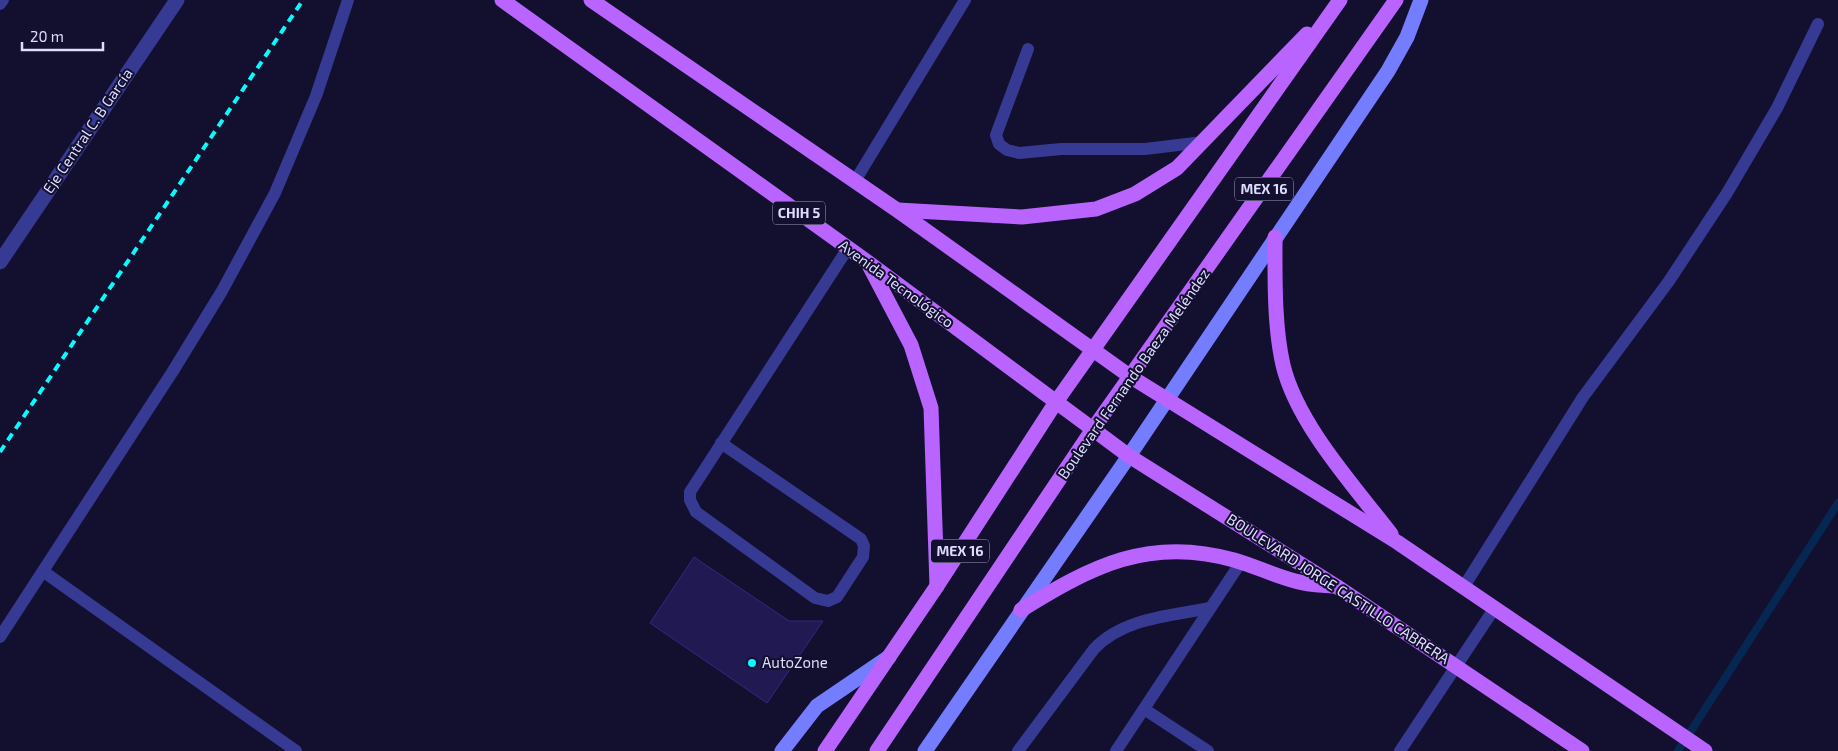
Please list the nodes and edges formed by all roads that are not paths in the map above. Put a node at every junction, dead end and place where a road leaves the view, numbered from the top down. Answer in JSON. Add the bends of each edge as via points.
{"nodes":[{"id":1,"x":3,"y":0,"type":"edge"},
{"id":2,"x":177,"y":0,"type":"edge"},
{"id":3,"x":348,"y":0,"type":"edge"},
{"id":4,"x":502,"y":0,"type":"edge"},
{"id":5,"x":591,"y":0,"type":"edge"},
{"id":6,"x":964,"y":0,"type":"edge"},
{"id":7,"x":1339,"y":0,"type":"edge"},
{"id":8,"x":1396,"y":0,"type":"edge"},
{"id":9,"x":1421,"y":0,"type":"edge"},
{"id":10,"x":0,"y":4,"type":"edge"},
{"id":11,"x":1818,"y":24,"type":"dead end"},
{"id":12,"x":1028,"y":49,"type":"dead end"},
{"id":13,"x":1203,"y":142,"type":"junction"},
{"id":14,"x":855,"y":181,"type":"junction"},
{"id":15,"x":897,"y":210,"type":"junction"},
{"id":16,"x":1275,"y":236,"type":"junction"},
{"id":17,"x":848,"y":248,"type":"junction"},
{"id":18,"x":0,"y":262,"type":"edge"},
{"id":19,"x":868,"y":264,"type":"junction"},
{"id":20,"x":1092,"y":349,"type":"junction"},
{"id":21,"x":1131,"y":377,"type":"junction"},
{"id":22,"x":1166,"y":399,"type":"junction"},
{"id":23,"x":1056,"y":402,"type":"junction"},
{"id":24,"x":1093,"y":429,"type":"junction"},
{"id":25,"x":721,"y":443,"type":"junction"},
{"id":26,"x":1129,"y":456,"type":"junction"},
{"id":27,"x":1397,"y":542,"type":"junction"},
{"id":28,"x":1241,"y":562,"type":"junction"},
{"id":29,"x":44,"y":572,"type":"junction"},
{"id":30,"x":937,"y":586,"type":"junction"},
{"id":31,"x":1336,"y":586,"type":"junction"},
{"id":32,"x":1464,"y":588,"type":"junction"},
{"id":33,"x":1210,"y":608,"type":"junction"},
{"id":34,"x":1494,"y":609,"type":"junction"},
{"id":35,"x":1021,"y":610,"type":"junction"},
{"id":36,"x":0,"y":636,"type":"edge"},
{"id":37,"x":891,"y":656,"type":"junction"},
{"id":38,"x":1457,"y":666,"type":"junction"},
{"id":39,"x":1144,"y":709,"type":"junction"},
{"id":40,"x":296,"y":751,"type":"edge"},
{"id":41,"x":782,"y":751,"type":"edge"},
{"id":42,"x":825,"y":751,"type":"edge"},
{"id":43,"x":877,"y":751,"type":"edge"},
{"id":44,"x":925,"y":751,"type":"edge"},
{"id":45,"x":1018,"y":751,"type":"edge"},
{"id":46,"x":1116,"y":751,"type":"edge"},
{"id":47,"x":1208,"y":751,"type":"edge"},
{"id":48,"x":1400,"y":751,"type":"edge"},
{"id":49,"x":1582,"y":751,"type":"edge"},
{"id":50,"x":1706,"y":751,"type":"edge"}],
"edges":[{"from":1,"to":10,"type":"lane"},
{"from":2,"to":18,"type":"street","name":"Eje Central C. B García"},
{"from":3,"to":29,"type":"lane","via":[[316,96],[266,209],[178,363]]},
{"from":4,"to":17,"type":"main road","name":"Avenida Tecnológico","number":"CHIH 5"},
{"from":5,"to":14,"type":"main road"},
{"from":6,"to":14,"type":"lane"},
{"from":7,"to":13,"type":"main road"},
{"from":7,"to":20,"type":"main road","number":"MEX 16"},
{"from":8,"to":21,"type":"main road","name":"Boulevard Fernando Baeza Meléndez","number":"MEX 16"},
{"from":9,"to":16,"type":"street","via":[[1407,37],[1388,71]]},
{"from":11,"to":32,"type":"lane","via":[[1777,108],[1727,193],[1669,281],[1583,397]]},
{"from":12,"to":13,"type":"lane","via":[[996,135],[1007,150],[1019,153],[1061,149],[1145,149]]},
{"from":13,"to":15,"type":"main road","via":[[1177,168],[1135,194],[1096,210],[1022,217]]},
{"from":14,"to":15,"type":"main road"},
{"from":15,"to":20,"type":"main road"},
{"from":16,"to":22,"type":"street"},
{"from":16,"to":27,"type":"main road","via":[[1276,304],[1284,366],[1303,414]]},
{"from":17,"to":19,"type":"main road","name":"Avenida Tecnológico","number":"CHIH 5"},
{"from":17,"to":25,"type":"lane"},
{"from":19,"to":23,"type":"main road","name":"Avenida Tecnológico","number":"CHIH 5"},
{"from":19,"to":30,"type":"main road","via":[[911,345],[931,408]]},
{"from":20,"to":21,"type":"main road"},
{"from":20,"to":23,"type":"main road","number":"MEX 16"},
{"from":21,"to":22,"type":"main road"},
{"from":21,"to":24,"type":"main road","name":"Boulevard Fernando Baeza Meléndez","number":"MEX 16"},
{"from":22,"to":26,"type":"street"},
{"from":22,"to":27,"type":"main road"},
{"from":23,"to":24,"type":"main road","name":"Avenida Tecnológico","number":"CHIH 5"},
{"from":23,"to":30,"type":"main road","number":"MEX 16"},
{"from":24,"to":26,"type":"main road","name":"BOULEVARD JORGE CASTILLO CABRERA"},
{"from":24,"to":43,"type":"main road","name":"Boulevard Fernando Baeza Meléndez","number":"MEX 16"},
{"from":25,"to":25,"type":"lane","via":[[690,492],[692,506],[815,598],[828,601],[837,597],[863,557],[864,546],[860,539]]},
{"from":26,"to":31,"type":"main road","name":"BOULEVARD JORGE CASTILLO CABRERA"},
{"from":26,"to":35,"type":"street"},
{"from":27,"to":32,"type":"main road"},
{"from":28,"to":31,"type":"main road","via":[[1296,582]]},
{"from":28,"to":33,"type":"lane"},
{"from":28,"to":35,"type":"main road","via":[[1199,552],[1173,550],[1136,554],[1090,570]]},
{"from":29,"to":36,"type":"lane"},
{"from":29,"to":40,"type":"lane"},
{"from":30,"to":37,"type":"main road","number":"MEX 16"},
{"from":31,"to":38,"type":"main road","name":"BOULEVARD JORGE CASTILLO CABRERA"},
{"from":32,"to":34,"type":"main road"},
{"from":33,"to":39,"type":"lane"},
{"from":33,"to":45,"type":"lane","via":[[1127,625],[1104,638]]},
{"from":34,"to":38,"type":"lane"},
{"from":34,"to":50,"type":"main road"},
{"from":35,"to":44,"type":"street"},
{"from":37,"to":41,"type":"street","via":[[816,706]]},
{"from":37,"to":42,"type":"main road","number":"MEX 16"},
{"from":38,"to":48,"type":"lane"},
{"from":38,"to":49,"type":"main road","name":"BOULEVARD JORGE CASTILLO CABRERA"},
{"from":39,"to":46,"type":"lane"},
{"from":39,"to":47,"type":"lane"}]}
